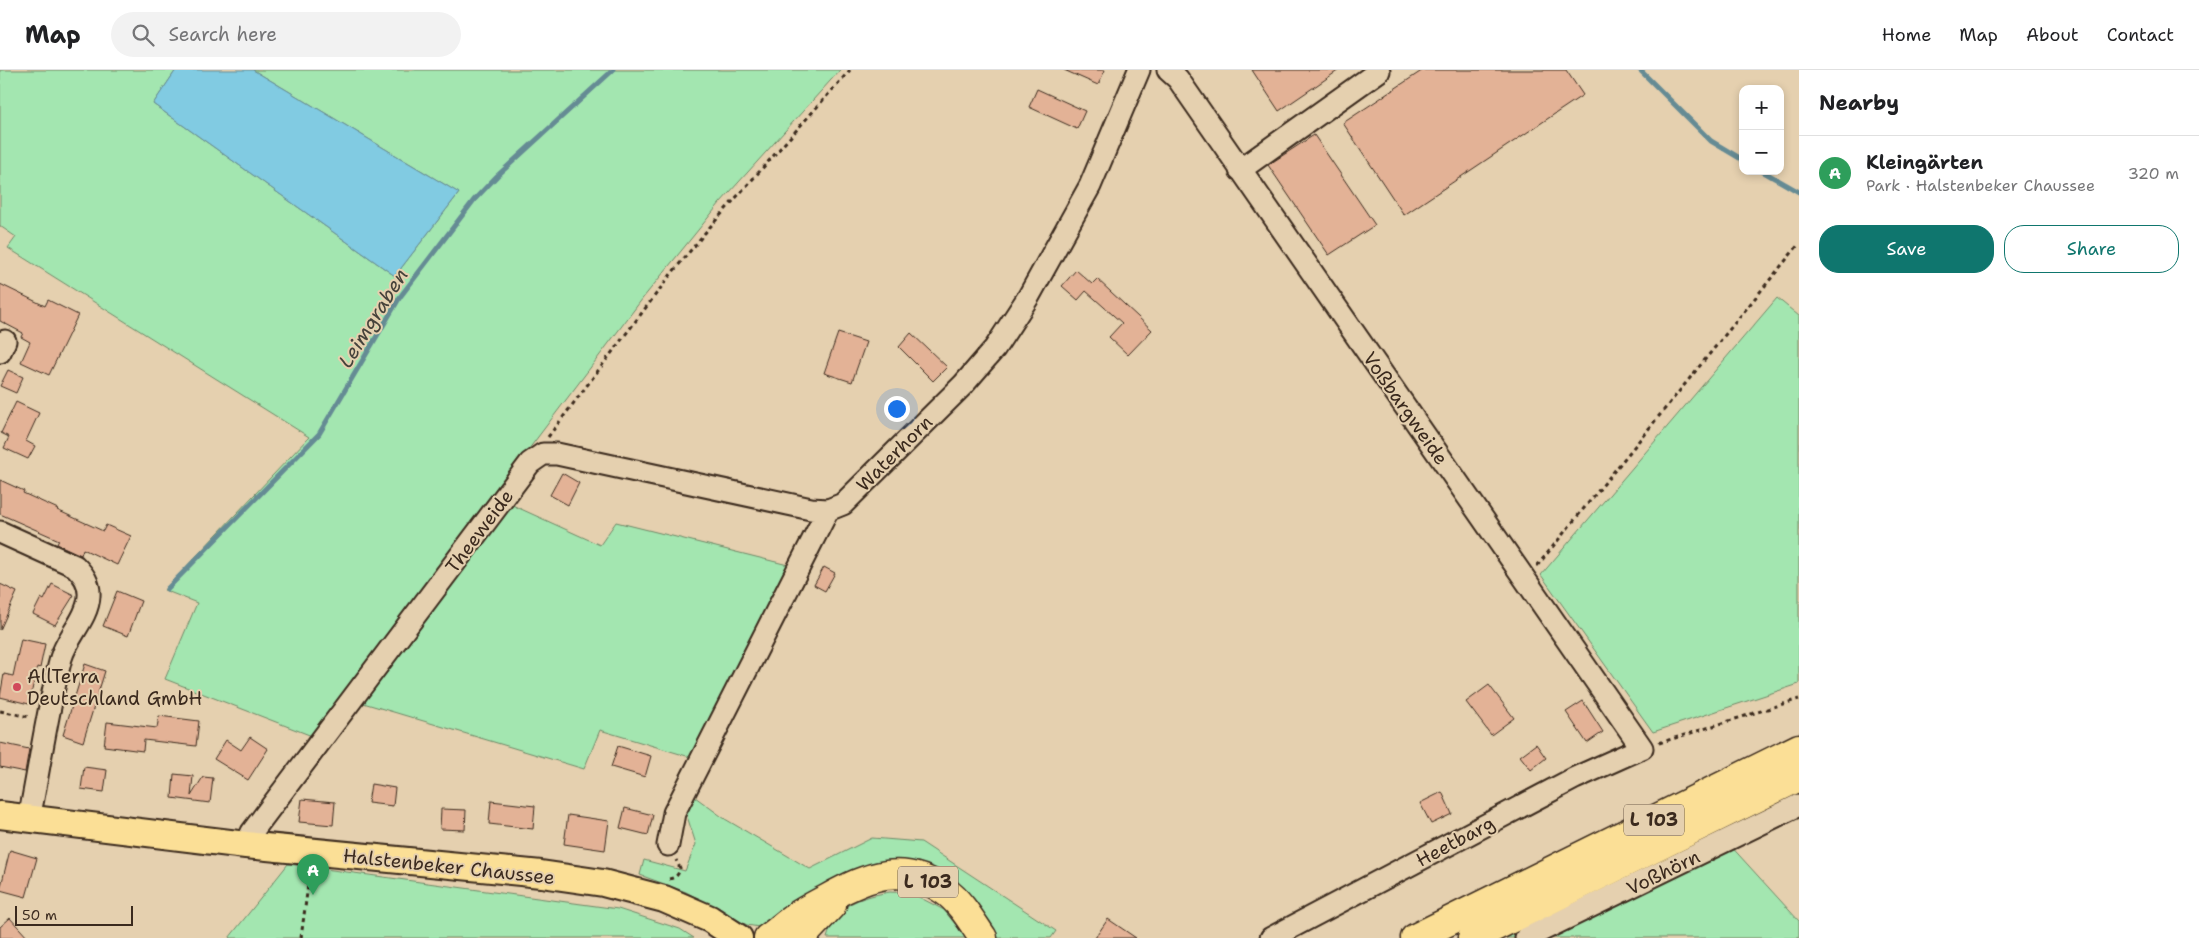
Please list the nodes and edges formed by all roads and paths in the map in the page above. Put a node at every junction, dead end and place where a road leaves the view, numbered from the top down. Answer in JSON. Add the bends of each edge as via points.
{"nodes":[{"id":1,"x":850,"y":70,"type":"edge"},
{"id":2,"x":1139,"y":70,"type":"edge"},
{"id":3,"x":1168,"y":70,"type":"edge"},
{"id":4,"x":1379,"y":71,"type":"dead end"},
{"id":5,"x":1240,"y":170,"type":"junction"},
{"id":6,"x":1799,"y":244,"type":"edge"},
{"id":7,"x":543,"y":454,"type":"junction"},
{"id":8,"x":828,"y":510,"type":"junction"},
{"id":9,"x":0,"y":532,"type":"edge"},
{"id":10,"x":1526,"y":580,"type":"junction"},
{"id":11,"x":1799,"y":700,"type":"edge"},
{"id":12,"x":0,"y":711,"type":"edge"},
{"id":13,"x":48,"y":721,"type":"junction"},
{"id":14,"x":1642,"y":748,"type":"junction"},
{"id":15,"x":1799,"y":748,"type":"edge"},
{"id":16,"x":1799,"y":777,"type":"edge"},
{"id":17,"x":1799,"y":805,"type":"edge"},
{"id":18,"x":0,"y":815,"type":"edge"},
{"id":19,"x":29,"y":819,"type":"junction"},
{"id":20,"x":246,"y":845,"type":"junction"},
{"id":21,"x":668,"y":845,"type":"dead end"},
{"id":22,"x":313,"y":852,"type":"junction"},
{"id":23,"x":850,"y":886,"type":"junction"},
{"id":24,"x":818,"y":928,"type":"edge"},
{"id":25,"x":301,"y":938,"type":"edge"},
{"id":26,"x":739,"y":938,"type":"edge"},
{"id":27,"x":768,"y":938,"type":"edge"},
{"id":28,"x":801,"y":938,"type":"edge"},
{"id":29,"x":983,"y":938,"type":"edge"},
{"id":30,"x":1271,"y":938,"type":"edge"},
{"id":31,"x":1415,"y":938,"type":"edge"},
{"id":32,"x":1472,"y":938,"type":"edge"},
{"id":33,"x":1526,"y":938,"type":"edge"}],
"edges":[{"from":1,"to":7,"type":"path","via":[[672,273],[548,436]]},
{"from":2,"to":8,"type":"street","name":"Waterhorn","via":[[1090,186],[1029,296],[995,348],[963,385],[843,504]]},
{"from":3,"to":5,"type":"street","name":"Voßbargweide","via":[[1178,79]]},
{"from":4,"to":5,"type":"street"},
{"from":5,"to":10,"type":"street","name":"Voßbargweide"},
{"from":6,"to":10,"type":"path"},
{"from":7,"to":8,"type":"street","via":[[556,454]]},
{"from":7,"to":20,"type":"street","name":"Theeweide","via":[[530,463],[252,832]]},
{"from":8,"to":21,"type":"street","via":[[674,813]]},
{"from":9,"to":13,"type":"street","via":[[75,566],[88,585],[90,597],[62,656]]},
{"from":10,"to":14,"type":"street","name":"Voßbargweide"},
{"from":11,"to":14,"type":"path"},
{"from":12,"to":13,"type":"path"},
{"from":13,"to":19,"type":"street"},
{"from":14,"to":30,"type":"street","name":"Heetbarg","via":[[1575,778]]},
{"from":15,"to":31,"type":"highway","number":"L 103"},
{"from":16,"to":32,"type":"highway","number":"L 103"},
{"from":17,"to":33,"type":"street","name":"Voßhörn"},
{"from":18,"to":19,"type":"main road","name":"Halstenbeker Chaussee"},
{"from":19,"to":20,"type":"main road","name":"Halstenbeker Chaussee"},
{"from":20,"to":22,"type":"main road","name":"Halstenbeker Chaussee"},
{"from":22,"to":25,"type":"path"},
{"from":22,"to":26,"type":"main road","name":"Halstenbeker Chaussee","via":[[603,883],[664,899],[710,918]]},
{"from":23,"to":24,"type":"highway","number":"L 103"},
{"from":23,"to":27,"type":"highway","number":"L 103","via":[[796,916]]},
{"from":23,"to":29,"type":"highway","number":"L 103","via":[[886,874],[924,880],[954,899]]},
{"from":24,"to":28,"type":"highway","number":"L 103"}]}
